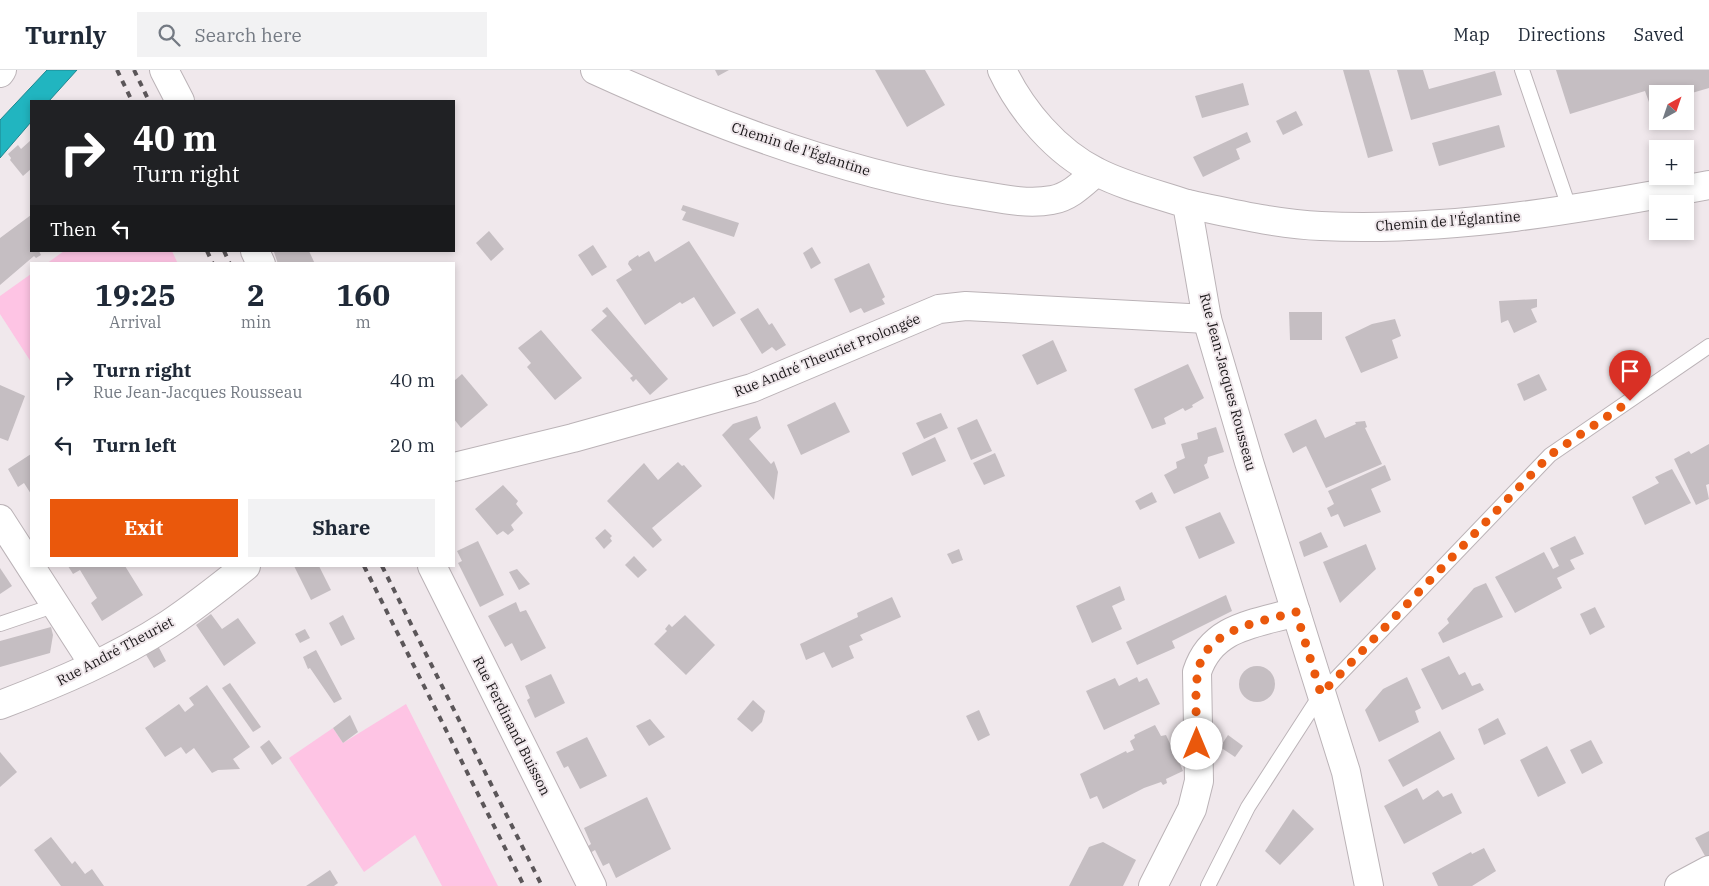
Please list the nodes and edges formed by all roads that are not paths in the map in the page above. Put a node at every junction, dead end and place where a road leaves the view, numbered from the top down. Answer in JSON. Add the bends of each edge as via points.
{"nodes":[{"id":1,"x":2,"y":70,"type":"edge"},
{"id":2,"x":164,"y":70,"type":"edge"},
{"id":3,"x":595,"y":70,"type":"edge"},
{"id":4,"x":1002,"y":70,"type":"edge"},
{"id":5,"x":1522,"y":70,"type":"edge"},
{"id":6,"x":0,"y":73,"type":"edge"},
{"id":7,"x":179,"y":100,"type":"edge"},
{"id":8,"x":1096,"y":172,"type":"junction"},
{"id":9,"x":1709,"y":185,"type":"edge"},
{"id":10,"x":1187,"y":204,"type":"junction"},
{"id":11,"x":1570,"y":210,"type":"junction"},
{"id":12,"x":1207,"y":319,"type":"junction"},
{"id":13,"x":1709,"y":346,"type":"edge"},
{"id":14,"x":455,"y":467,"type":"edge"},
{"id":15,"x":0,"y":520,"type":"edge"},
{"id":16,"x":30,"y":566,"type":"edge"},
{"id":17,"x":31,"y":567,"type":"edge"},
{"id":18,"x":245,"y":567,"type":"edge"},
{"id":19,"x":432,"y":567,"type":"edge"},
{"id":20,"x":56,"y":605,"type":"junction"},
{"id":21,"x":1296,"y":612,"type":"junction"},
{"id":22,"x":0,"y":624,"type":"edge"},
{"id":23,"x":94,"y":665,"type":"junction"},
{"id":24,"x":1321,"y":694,"type":"junction"},
{"id":25,"x":0,"y":705,"type":"edge"},
{"id":26,"x":1709,"y":870,"type":"edge"},
{"id":27,"x":592,"y":886,"type":"edge"},
{"id":28,"x":1153,"y":886,"type":"edge"},
{"id":29,"x":1208,"y":886,"type":"edge"},
{"id":30,"x":1369,"y":886,"type":"edge"},
{"id":31,"x":1679,"y":886,"type":"edge"}],
"edges":[{"from":1,"to":6,"type":"street"},
{"from":2,"to":7,"type":"street"},
{"from":3,"to":8,"type":"street","name":"Chemin de l'Églantine","via":[[714,120],[844,166],[930,188],[1019,201],[1053,200],[1074,191]]},
{"from":4,"to":8,"type":"street","via":[[1012,91],[1037,123],[1065,150]]},
{"from":5,"to":11,"type":"lane"},
{"from":8,"to":10,"type":"street"},
{"from":9,"to":11,"type":"street","name":"Chemin de l'Églantine"},
{"from":10,"to":11,"type":"street","name":"Chemin de l'Églantine","via":[[1250,217],[1320,226],[1395,226],[1505,219]]},
{"from":10,"to":12,"type":"street","name":"Rue Jean-Jacques Rousseau"},
{"from":12,"to":14,"type":"street","name":"Rue André Theuriet Prolongée","via":[[966,306],[939,309],[752,388]]},
{"from":12,"to":21,"type":"street","name":"Rue Jean-Jacques Rousseau"},
{"from":13,"to":24,"type":"lane","via":[[1550,455]]},
{"from":15,"to":16,"type":"street"},
{"from":17,"to":20,"type":"street"},
{"from":18,"to":23,"type":"street","name":"Rue André Theuriet","via":[[168,625]]},
{"from":19,"to":27,"type":"street","name":"Rue Ferdinand Buisson"},
{"from":20,"to":22,"type":"lane"},
{"from":20,"to":23,"type":"street"},
{"from":21,"to":24,"type":"street","name":"Rue Jean-Jacques Rousseau"},
{"from":21,"to":28,"type":"street","via":[[1218,638],[1202,656],[1197,672],[1199,781],[1192,809]]},
{"from":23,"to":25,"type":"street","name":"Rue André Theuriet"},
{"from":24,"to":29,"type":"lane","via":[[1248,807]]},
{"from":24,"to":30,"type":"street","name":"Rue Jean-Jacques Rousseau","via":[[1346,772]]},
{"from":26,"to":31,"type":"street"}]}
